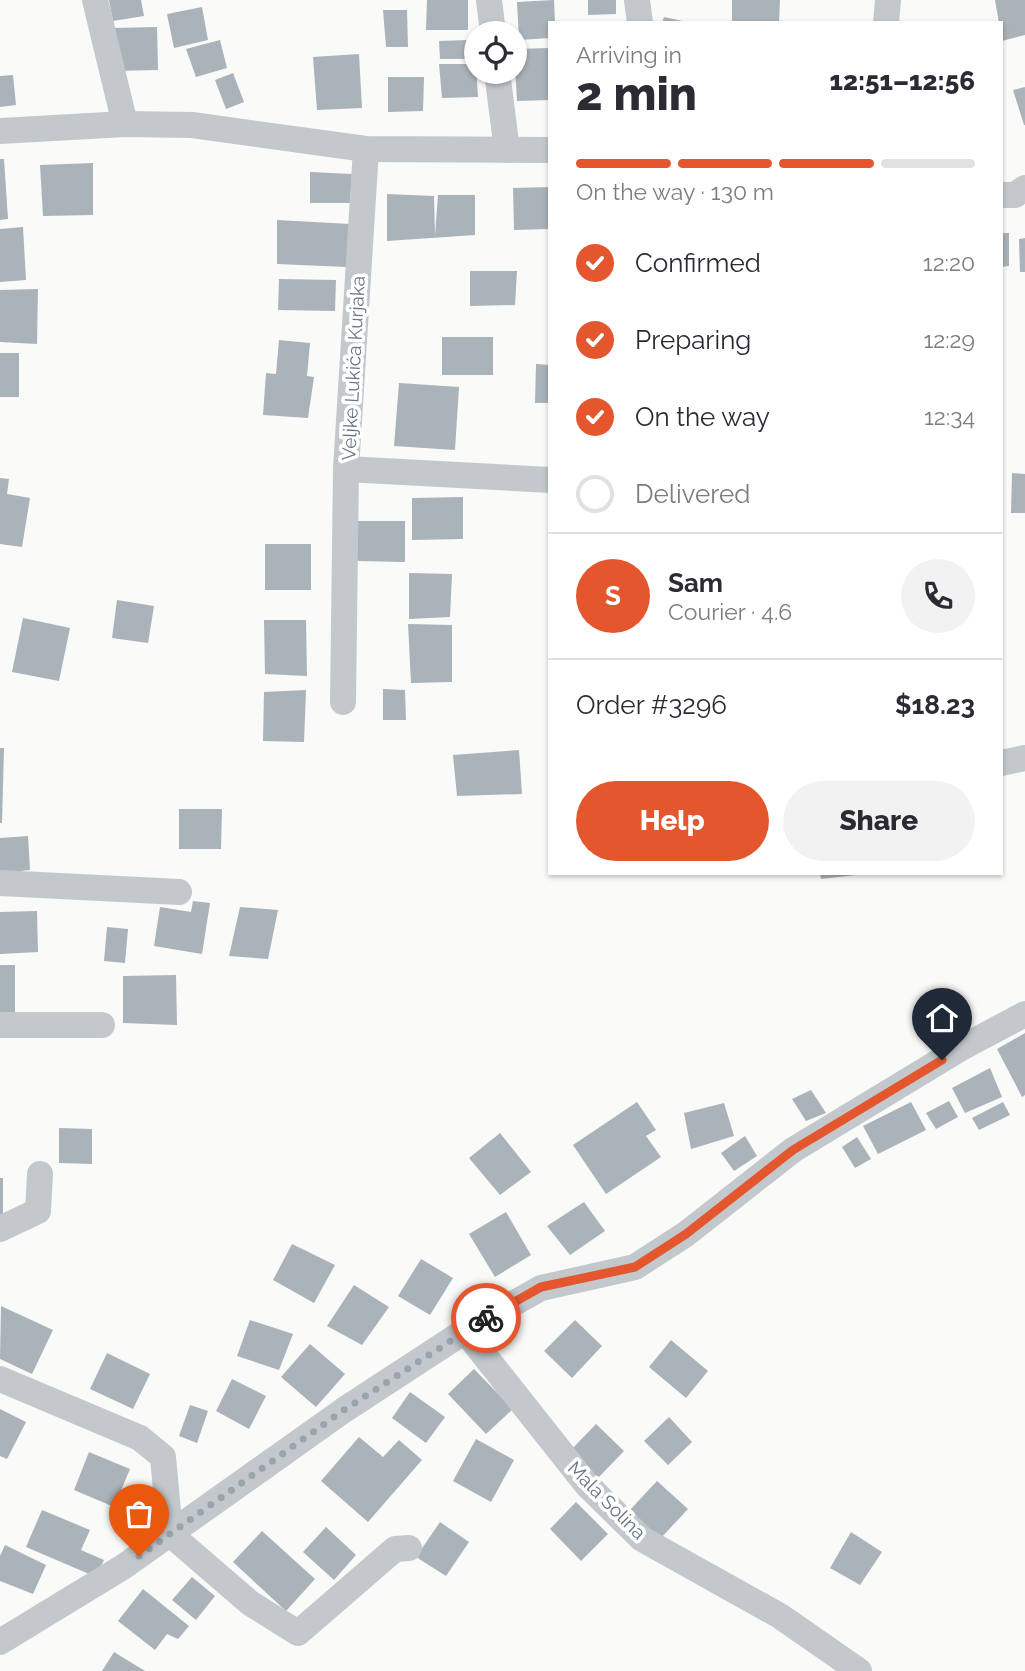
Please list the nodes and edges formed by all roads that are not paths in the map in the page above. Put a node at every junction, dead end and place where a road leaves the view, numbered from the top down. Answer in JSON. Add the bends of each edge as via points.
{"nodes":[{"id":1,"x":95,"y":0,"type":"edge"},
{"id":2,"x":489,"y":0,"type":"edge"},
{"id":3,"x":637,"y":0,"type":"edge"},
{"id":4,"x":888,"y":0,"type":"edge"},
{"id":5,"x":492,"y":21,"type":"edge"},
{"id":6,"x":640,"y":21,"type":"edge"},
{"id":7,"x":886,"y":21,"type":"edge"},
{"id":8,"x":499,"y":84,"type":"edge"},
{"id":9,"x":125,"y":124,"type":"junction"},
{"id":10,"x":0,"y":131,"type":"edge"},
{"id":11,"x":366,"y":149,"type":"junction"},
{"id":12,"x":507,"y":149,"type":"junction"},
{"id":13,"x":548,"y":150,"type":"edge"},
{"id":14,"x":346,"y":469,"type":"junction"},
{"id":15,"x":548,"y":480,"type":"edge"},
{"id":16,"x":343,"y":702,"type":"dead end"},
{"id":17,"x":1025,"y":758,"type":"edge"},
{"id":18,"x":1003,"y":763,"type":"edge"},
{"id":19,"x":0,"y":883,"type":"edge"},
{"id":20,"x":179,"y":892,"type":"dead end"},
{"id":21,"x":1025,"y":1014,"type":"edge"},
{"id":22,"x":0,"y":1025,"type":"edge"},
{"id":23,"x":103,"y":1025,"type":"dead end"},
{"id":24,"x":40,"y":1174,"type":"dead end"},
{"id":25,"x":0,"y":1229,"type":"edge"},
{"id":26,"x":465,"y":1331,"type":"junction"},
{"id":27,"x":0,"y":1379,"type":"edge"},
{"id":28,"x":170,"y":1534,"type":"junction"},
{"id":29,"x":409,"y":1548,"type":"dead end"},
{"id":30,"x":0,"y":1642,"type":"edge"},
{"id":31,"x":859,"y":1671,"type":"edge"}],
"edges":[{"from":1,"to":9,"type":"street"},
{"from":2,"to":5,"type":"street"},
{"from":3,"to":6,"type":"street"},
{"from":4,"to":7,"type":"street"},
{"from":8,"to":12,"type":"street"},
{"from":9,"to":10,"type":"street"},
{"from":9,"to":11,"type":"street","via":[[192,125]]},
{"from":11,"to":12,"type":"street"},
{"from":11,"to":14,"type":"street","name":"Veljke Lukića Kurjaka"},
{"from":12,"to":13,"type":"street"},
{"from":14,"to":15,"type":"street","name":"Veljke Lukića Kurjaka"},
{"from":14,"to":16,"type":"street"},
{"from":17,"to":18,"type":"street"},
{"from":19,"to":20,"type":"street"},
{"from":21,"to":26,"type":"street","via":[[793,1150],[686,1234],[635,1267],[541,1287]]},
{"from":22,"to":23,"type":"street"},
{"from":24,"to":25,"type":"street","via":[[38,1211]]},
{"from":26,"to":28,"type":"street","via":[[344,1410]]},
{"from":26,"to":31,"type":"street","name":"Mala Solina","via":[[587,1485],[642,1539],[780,1616]]},
{"from":27,"to":28,"type":"street","via":[[140,1438],[163,1457]]},
{"from":28,"to":29,"type":"street","via":[[250,1603],[298,1633],[395,1549]]},
{"from":28,"to":30,"type":"street"}]}
